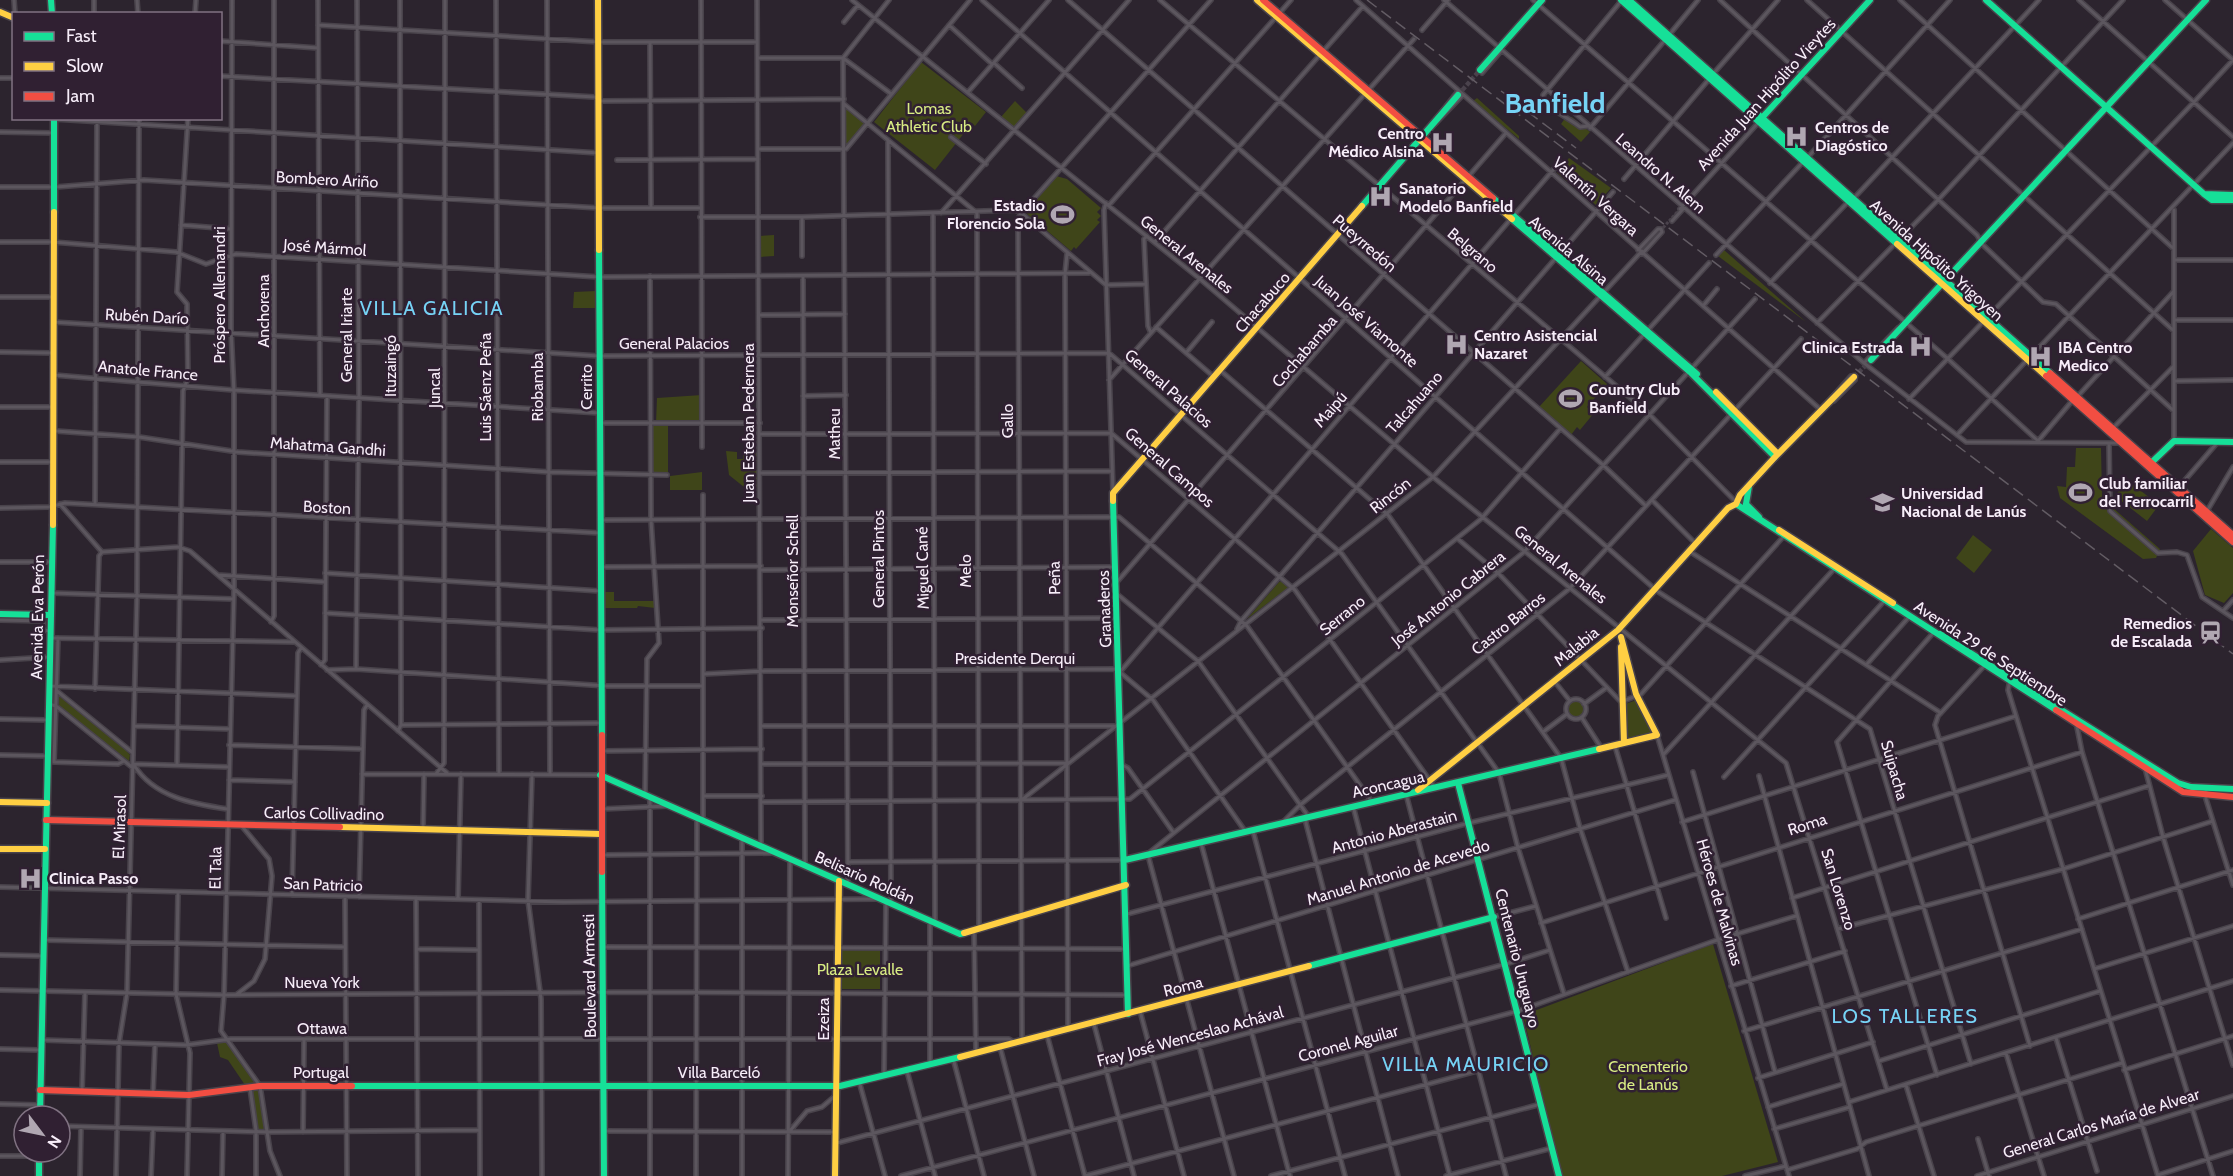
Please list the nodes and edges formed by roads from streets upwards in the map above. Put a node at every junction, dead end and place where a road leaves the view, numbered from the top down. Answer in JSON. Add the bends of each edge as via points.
{"nodes":[{"id":1,"x":232,"y":0,"type":"edge"},
{"id":2,"x":274,"y":0,"type":"edge"},
{"id":3,"x":318,"y":0,"type":"edge"},
{"id":4,"x":357,"y":0,"type":"edge"},
{"id":5,"x":400,"y":0,"type":"edge"},
{"id":6,"x":445,"y":0,"type":"edge"},
{"id":7,"x":496,"y":0,"type":"edge"},
{"id":8,"x":547,"y":0,"type":"edge"},
{"id":9,"x":598,"y":0,"type":"edge"},
{"id":10,"x":701,"y":0,"type":"edge"},
{"id":11,"x":757,"y":0,"type":"edge"},
{"id":12,"x":852,"y":0,"type":"edge"},
{"id":13,"x":889,"y":0,"type":"edge"},
{"id":14,"x":970,"y":0,"type":"edge"},
{"id":15,"x":982,"y":0,"type":"edge"},
{"id":16,"x":1049,"y":0,"type":"edge"},
{"id":17,"x":1068,"y":0,"type":"edge"},
{"id":18,"x":1129,"y":0,"type":"edge"},
{"id":19,"x":1160,"y":0,"type":"edge"},
{"id":20,"x":1211,"y":0,"type":"edge"},
{"id":21,"x":1257,"y":0,"type":"edge"},
{"id":22,"x":1263,"y":0,"type":"edge"},
{"id":23,"x":1291,"y":0,"type":"edge"},
{"id":24,"x":1356,"y":0,"type":"edge"},
{"id":25,"x":1621,"y":0,"type":"edge"},
{"id":26,"x":1629,"y":0,"type":"edge"},
{"id":27,"x":1698,"y":0,"type":"edge"},
{"id":28,"x":1720,"y":0,"type":"edge"},
{"id":29,"x":1778,"y":0,"type":"edge"},
{"id":30,"x":1807,"y":0,"type":"edge"},
{"id":31,"x":1870,"y":0,"type":"edge"},
{"id":32,"x":1900,"y":0,"type":"edge"},
{"id":33,"x":1950,"y":0,"type":"edge"},
{"id":34,"x":1986,"y":0,"type":"edge"},
{"id":35,"x":2039,"y":0,"type":"edge"},
{"id":36,"x":2079,"y":0,"type":"edge"},
{"id":37,"x":2123,"y":0,"type":"edge"},
{"id":38,"x":2165,"y":0,"type":"edge"},
{"id":39,"x":2206,"y":0,"type":"edge"},
{"id":40,"x":1446,"y":1,"type":"edge"},
{"id":41,"x":1537,"y":1,"type":"edge"},
{"id":42,"x":858,"y":5,"type":"junction"},
{"id":43,"x":1363,"y":6,"type":"junction"},
{"id":44,"x":1278,"y":15,"type":"junction"},
{"id":45,"x":874,"y":17,"type":"junction"},
{"id":46,"x":2187,"y":20,"type":"junction"},
{"id":47,"x":844,"y":22,"type":"dead end"},
{"id":48,"x":2103,"y":22,"type":"junction"},
{"id":49,"x":318,"y":25,"type":"junction"},
{"id":50,"x":949,"y":25,"type":"junction"},
{"id":51,"x":1189,"y":25,"type":"junction"},
{"id":52,"x":1927,"y":26,"type":"junction"},
{"id":53,"x":2015,"y":26,"type":"junction"},
{"id":54,"x":357,"y":28,"type":"junction"},
{"id":55,"x":1753,"y":29,"type":"junction"},
{"id":56,"x":401,"y":30,"type":"junction"},
{"id":57,"x":1102,"y":30,"type":"junction"},
{"id":58,"x":1422,"y":30,"type":"dead end"},
{"id":59,"x":1842,"y":32,"type":"junction"},
{"id":60,"x":445,"y":33,"type":"junction"},
{"id":61,"x":1020,"y":34,"type":"junction"},
{"id":62,"x":496,"y":37,"type":"junction"},
{"id":63,"x":1667,"y":37,"type":"junction"},
{"id":64,"x":1414,"y":39,"type":"dead end"},
{"id":65,"x":548,"y":40,"type":"junction"},
{"id":66,"x":222,"y":41,"type":"edge"},
{"id":67,"x":232,"y":42,"type":"junction"},
{"id":68,"x":598,"y":42,"type":"junction"},
{"id":69,"x":650,"y":42,"type":"junction"},
{"id":70,"x":700,"y":42,"type":"junction"},
{"id":71,"x":757,"y":42,"type":"junction"},
{"id":72,"x":1583,"y":44,"type":"junction"},
{"id":73,"x":274,"y":45,"type":"junction"},
{"id":74,"x":1407,"y":47,"type":"junction"},
{"id":75,"x":318,"y":48,"type":"junction"},
{"id":76,"x":1500,"y":50,"type":"junction"},
{"id":77,"x":1322,"y":53,"type":"junction"},
{"id":78,"x":921,"y":55,"type":"junction"},
{"id":79,"x":758,"y":58,"type":"junction"},
{"id":80,"x":843,"y":58,"type":"junction"},
{"id":81,"x":2233,"y":60,"type":"edge"},
{"id":82,"x":2148,"y":62,"type":"junction"},
{"id":83,"x":993,"y":64,"type":"junction"},
{"id":84,"x":1233,"y":64,"type":"junction"},
{"id":85,"x":2061,"y":67,"type":"junction"},
{"id":86,"x":1975,"y":69,"type":"junction"},
{"id":87,"x":1148,"y":70,"type":"junction"},
{"id":88,"x":1480,"y":70,"type":"tunnel mouth"},
{"id":89,"x":1886,"y":71,"type":"junction"},
{"id":90,"x":1064,"y":74,"type":"junction"},
{"id":91,"x":1802,"y":75,"type":"junction"},
{"id":92,"x":222,"y":76,"type":"edge"},
{"id":93,"x":1712,"y":76,"type":"junction"},
{"id":94,"x":231,"y":77,"type":"junction"},
{"id":95,"x":274,"y":79,"type":"junction"},
{"id":96,"x":318,"y":80,"type":"junction"},
{"id":97,"x":357,"y":83,"type":"junction"},
{"id":98,"x":1628,"y":83,"type":"junction"},
{"id":99,"x":401,"y":85,"type":"junction"},
{"id":100,"x":445,"y":88,"type":"junction"},
{"id":101,"x":1022,"y":88,"type":"dead end"},
{"id":102,"x":1545,"y":89,"type":"junction"},
{"id":103,"x":496,"y":91,"type":"junction"},
{"id":104,"x":968,"y":92,"type":"junction"},
{"id":105,"x":1367,"y":92,"type":"junction"},
{"id":106,"x":890,"y":93,"type":"junction"},
{"id":107,"x":1460,"y":94,"type":"junction"},
{"id":108,"x":548,"y":95,"type":"junction"},
{"id":109,"x":598,"y":99,"type":"junction"},
{"id":110,"x":700,"y":99,"type":"junction"},
{"id":111,"x":758,"y":99,"type":"junction"},
{"id":112,"x":650,"y":100,"type":"junction"},
{"id":113,"x":843,"y":101,"type":"junction"},
{"id":114,"x":1278,"y":102,"type":"junction"},
{"id":115,"x":2194,"y":102,"type":"junction"},
{"id":116,"x":2106,"y":107,"type":"junction"},
{"id":117,"x":1194,"y":109,"type":"junction"},
{"id":118,"x":2021,"y":110,"type":"junction"},
{"id":119,"x":1110,"y":114,"type":"junction"},
{"id":120,"x":1933,"y":114,"type":"junction"},
{"id":121,"x":1846,"y":115,"type":"junction"},
{"id":122,"x":1761,"y":119,"type":"junction"},
{"id":123,"x":54,"y":120,"type":"edge"},
{"id":124,"x":76,"y":120,"type":"edge"},
{"id":125,"x":139,"y":120,"type":"edge"},
{"id":126,"x":188,"y":120,"type":"edge"},
{"id":127,"x":97,"y":121,"type":"edge"},
{"id":128,"x":1672,"y":122,"type":"junction"},
{"id":129,"x":868,"y":123,"type":"junction"},
{"id":130,"x":140,"y":125,"type":"junction"},
{"id":131,"x":1589,"y":127,"type":"junction"},
{"id":132,"x":187,"y":128,"type":"junction"},
{"id":133,"x":1015,"y":130,"type":"junction"},
{"id":134,"x":231,"y":131,"type":"junction"},
{"id":135,"x":0,"y":132,"type":"edge"},
{"id":136,"x":274,"y":132,"type":"junction"},
{"id":137,"x":54,"y":133,"type":"junction"},
{"id":138,"x":1506,"y":133,"type":"junction"},
{"id":139,"x":318,"y":135,"type":"junction"},
{"id":140,"x":358,"y":137,"type":"junction"},
{"id":141,"x":951,"y":137,"type":"dead end"},
{"id":142,"x":2233,"y":137,"type":"edge"},
{"id":143,"x":1421,"y":138,"type":"junction"},
{"id":144,"x":888,"y":139,"type":"junction"},
{"id":145,"x":1323,"y":140,"type":"junction"},
{"id":146,"x":401,"y":141,"type":"junction"},
{"id":147,"x":2233,"y":143,"type":"edge"},
{"id":148,"x":445,"y":144,"type":"junction"},
{"id":149,"x":496,"y":146,"type":"junction"},
{"id":150,"x":2151,"y":147,"type":"junction"},
{"id":151,"x":758,"y":148,"type":"junction"},
{"id":152,"x":1238,"y":148,"type":"junction"},
{"id":153,"x":844,"y":149,"type":"junction"},
{"id":154,"x":548,"y":150,"type":"junction"},
{"id":155,"x":2065,"y":150,"type":"junction"},
{"id":156,"x":599,"y":153,"type":"junction"},
{"id":157,"x":1155,"y":153,"type":"junction"},
{"id":158,"x":1979,"y":156,"type":"junction"},
{"id":159,"x":1893,"y":158,"type":"junction"},
{"id":160,"x":700,"y":159,"type":"junction"},
{"id":161,"x":758,"y":159,"type":"junction"},
{"id":162,"x":1806,"y":159,"type":"junction"},
{"id":163,"x":617,"y":160,"type":"dead end"},
{"id":164,"x":650,"y":160,"type":"junction"},
{"id":165,"x":1560,"y":162,"type":"dead end"},
{"id":166,"x":1721,"y":163,"type":"junction"},
{"id":167,"x":986,"y":164,"type":"junction"},
{"id":168,"x":1062,"y":167,"type":"junction"},
{"id":169,"x":1634,"y":167,"type":"junction"},
{"id":170,"x":1551,"y":172,"type":"junction"},
{"id":171,"x":1467,"y":178,"type":"junction"},
{"id":172,"x":1624,"y":179,"type":"dead end"},
{"id":173,"x":140,"y":180,"type":"junction"},
{"id":174,"x":183,"y":183,"type":"junction"},
{"id":175,"x":96,"y":184,"type":"junction"},
{"id":176,"x":231,"y":186,"type":"junction"},
{"id":177,"x":1282,"y":186,"type":"junction"},
{"id":178,"x":2194,"y":186,"type":"junction"},
{"id":179,"x":0,"y":187,"type":"edge"},
{"id":180,"x":54,"y":187,"type":"junction"},
{"id":181,"x":1379,"y":187,"type":"junction"},
{"id":182,"x":275,"y":188,"type":"junction"},
{"id":183,"x":318,"y":191,"type":"junction"},
{"id":184,"x":2109,"y":191,"type":"junction"},
{"id":185,"x":1199,"y":192,"type":"junction"},
{"id":186,"x":1613,"y":192,"type":"dead end"},
{"id":187,"x":357,"y":193,"type":"junction"},
{"id":188,"x":2204,"y":194,"type":"junction"},
{"id":189,"x":959,"y":195,"type":"junction"},
{"id":190,"x":2023,"y":195,"type":"junction"},
{"id":191,"x":2233,"y":195,"type":"edge"},
{"id":192,"x":402,"y":196,"type":"junction"},
{"id":193,"x":445,"y":198,"type":"junction"},
{"id":194,"x":1852,"y":199,"type":"junction"},
{"id":195,"x":1938,"y":200,"type":"junction"},
{"id":196,"x":2233,"y":200,"type":"edge"},
{"id":197,"x":496,"y":201,"type":"junction"},
{"id":198,"x":1765,"y":202,"type":"junction"},
{"id":199,"x":1107,"y":204,"type":"junction"},
{"id":200,"x":548,"y":205,"type":"junction"},
{"id":201,"x":599,"y":208,"type":"junction"},
{"id":202,"x":651,"y":208,"type":"junction"},
{"id":203,"x":700,"y":208,"type":"junction"},
{"id":204,"x":1682,"y":208,"type":"junction"},
{"id":205,"x":2174,"y":208,"type":"junction"},
{"id":206,"x":1596,"y":212,"type":"junction"},
{"id":207,"x":977,"y":213,"type":"junction"},
{"id":208,"x":1021,"y":213,"type":"junction"},
{"id":209,"x":888,"y":214,"type":"junction"},
{"id":210,"x":933,"y":214,"type":"junction"},
{"id":211,"x":939,"y":214,"type":"junction"},
{"id":212,"x":844,"y":216,"type":"junction"},
{"id":213,"x":1512,"y":216,"type":"junction"},
{"id":214,"x":700,"y":217,"type":"junction"},
{"id":215,"x":759,"y":217,"type":"junction"},
{"id":216,"x":802,"y":217,"type":"junction"},
{"id":217,"x":1672,"y":221,"type":"dead end"},
{"id":218,"x":181,"y":225,"type":"junction"},
{"id":219,"x":1426,"y":226,"type":"junction"},
{"id":220,"x":231,"y":229,"type":"junction"},
{"id":221,"x":1244,"y":230,"type":"junction"},
{"id":222,"x":2152,"y":230,"type":"junction"},
{"id":223,"x":1337,"y":235,"type":"junction"},
{"id":224,"x":2067,"y":235,"type":"junction"},
{"id":225,"x":1147,"y":236,"type":"junction"},
{"id":226,"x":1810,"y":241,"type":"junction"},
{"id":227,"x":1899,"y":241,"type":"junction"},
{"id":228,"x":0,"y":242,"type":"edge"},
{"id":229,"x":53,"y":242,"type":"junction"},
{"id":230,"x":1155,"y":242,"type":"junction"},
{"id":231,"x":1980,"y":242,"type":"junction"},
{"id":232,"x":1725,"y":244,"type":"junction"},
{"id":233,"x":96,"y":245,"type":"junction"},
{"id":234,"x":140,"y":248,"type":"junction"},
{"id":235,"x":2174,"y":249,"type":"junction"},
{"id":236,"x":1641,"y":252,"type":"junction"},
{"id":237,"x":179,"y":253,"type":"junction"},
{"id":238,"x":1067,"y":254,"type":"junction"},
{"id":239,"x":232,"y":255,"type":"junction"},
{"id":240,"x":1557,"y":255,"type":"junction"},
{"id":241,"x":1716,"y":255,"type":"dead end"},
{"id":242,"x":275,"y":256,"type":"junction"},
{"id":243,"x":802,"y":256,"type":"dead end"},
{"id":244,"x":319,"y":259,"type":"junction"},
{"id":245,"x":2174,"y":260,"type":"junction"},
{"id":246,"x":2233,"y":260,"type":"edge"},
{"id":247,"x":358,"y":262,"type":"junction"},
{"id":248,"x":1709,"y":263,"type":"dead end"},
{"id":249,"x":402,"y":264,"type":"junction"},
{"id":250,"x":1470,"y":264,"type":"junction"},
{"id":251,"x":446,"y":267,"type":"junction"},
{"id":252,"x":497,"y":270,"type":"junction"},
{"id":253,"x":548,"y":273,"type":"junction"},
{"id":254,"x":1089,"y":273,"type":"junction"},
{"id":255,"x":977,"y":274,"type":"junction"},
{"id":256,"x":1019,"y":274,"type":"junction"},
{"id":257,"x":1065,"y":274,"type":"junction"},
{"id":258,"x":2110,"y":274,"type":"junction"},
{"id":259,"x":759,"y":275,"type":"junction"},
{"id":260,"x":845,"y":275,"type":"junction"},
{"id":261,"x":889,"y":275,"type":"junction"},
{"id":262,"x":933,"y":275,"type":"junction"},
{"id":263,"x":1384,"y":275,"type":"junction"},
{"id":264,"x":600,"y":276,"type":"junction"},
{"id":265,"x":651,"y":276,"type":"junction"},
{"id":266,"x":701,"y":276,"type":"junction"},
{"id":267,"x":803,"y":276,"type":"junction"},
{"id":268,"x":1200,"y":279,"type":"junction"},
{"id":269,"x":1300,"y":279,"type":"junction"},
{"id":270,"x":1943,"y":280,"type":"junction"},
{"id":271,"x":1857,"y":282,"type":"junction"},
{"id":272,"x":1770,"y":283,"type":"junction"},
{"id":273,"x":2022,"y":283,"type":"junction"},
{"id":274,"x":1146,"y":284,"type":"junction"},
{"id":275,"x":1106,"y":285,"type":"junction"},
{"id":276,"x":1717,"y":289,"type":"dead end"},
{"id":277,"x":1685,"y":290,"type":"junction"},
{"id":278,"x":2174,"y":291,"type":"junction"},
{"id":279,"x":1602,"y":294,"type":"junction"},
{"id":280,"x":0,"y":297,"type":"edge"},
{"id":281,"x":53,"y":297,"type":"junction"},
{"id":282,"x":1755,"y":299,"type":"dead end"},
{"id":283,"x":1516,"y":302,"type":"junction"},
{"id":284,"x":1703,"y":306,"type":"junction"},
{"id":285,"x":2153,"y":313,"type":"junction"},
{"id":286,"x":803,"y":314,"type":"junction"},
{"id":287,"x":845,"y":314,"type":"junction"},
{"id":288,"x":1428,"y":314,"type":"junction"},
{"id":289,"x":759,"y":315,"type":"junction"},
{"id":290,"x":2069,"y":316,"type":"junction"},
{"id":291,"x":1986,"y":319,"type":"junction"},
{"id":292,"x":1347,"y":320,"type":"junction"},
{"id":293,"x":2174,"y":320,"type":"junction"},
{"id":294,"x":2233,"y":320,"type":"edge"},
{"id":295,"x":53,"y":322,"type":"junction"},
{"id":296,"x":1212,"y":322,"type":"dead end"},
{"id":297,"x":1817,"y":323,"type":"junction"},
{"id":298,"x":1903,"y":324,"type":"junction"},
{"id":299,"x":95,"y":325,"type":"junction"},
{"id":300,"x":1156,"y":327,"type":"junction"},
{"id":301,"x":1258,"y":327,"type":"junction"},
{"id":302,"x":139,"y":328,"type":"junction"},
{"id":303,"x":1729,"y":328,"type":"junction"},
{"id":304,"x":187,"y":331,"type":"junction"},
{"id":305,"x":2174,"y":331,"type":"junction"},
{"id":306,"x":1647,"y":332,"type":"junction"},
{"id":307,"x":231,"y":333,"type":"junction"},
{"id":308,"x":1151,"y":333,"type":"junction"},
{"id":309,"x":275,"y":337,"type":"junction"},
{"id":310,"x":319,"y":339,"type":"junction"},
{"id":311,"x":1801,"y":339,"type":"dead end"},
{"id":312,"x":1560,"y":340,"type":"junction"},
{"id":313,"x":358,"y":342,"type":"junction"},
{"id":314,"x":402,"y":344,"type":"junction"},
{"id":315,"x":446,"y":346,"type":"junction"},
{"id":316,"x":497,"y":350,"type":"junction"},
{"id":317,"x":0,"y":352,"type":"edge"},
{"id":318,"x":53,"y":353,"type":"junction"},
{"id":319,"x":549,"y":353,"type":"junction"},
{"id":320,"x":978,"y":353,"type":"junction"},
{"id":321,"x":1019,"y":353,"type":"junction"},
{"id":322,"x":1066,"y":353,"type":"junction"},
{"id":323,"x":1109,"y":353,"type":"junction"},
{"id":324,"x":1186,"y":353,"type":"junction"},
{"id":325,"x":1472,"y":353,"type":"junction"},
{"id":326,"x":802,"y":354,"type":"junction"},
{"id":327,"x":846,"y":354,"type":"junction"},
{"id":328,"x":889,"y":354,"type":"junction"},
{"id":329,"x":934,"y":354,"type":"junction"},
{"id":330,"x":651,"y":355,"type":"junction"},
{"id":331,"x":701,"y":355,"type":"junction"},
{"id":332,"x":759,"y":355,"type":"junction"},
{"id":333,"x":599,"y":356,"type":"junction"},
{"id":334,"x":2029,"y":357,"type":"junction"},
{"id":335,"x":2112,"y":357,"type":"junction"},
{"id":336,"x":1391,"y":358,"type":"junction"},
{"id":337,"x":1948,"y":359,"type":"junction"},
{"id":338,"x":1868,"y":363,"type":"junction"},
{"id":339,"x":1123,"y":365,"type":"junction"},
{"id":340,"x":2174,"y":366,"type":"junction"},
{"id":341,"x":1305,"y":367,"type":"junction"},
{"id":342,"x":1774,"y":369,"type":"junction"},
{"id":343,"x":1691,"y":370,"type":"junction"},
{"id":344,"x":1221,"y":371,"type":"junction"},
{"id":345,"x":53,"y":375,"type":"junction"},
{"id":346,"x":1605,"y":377,"type":"junction"},
{"id":347,"x":1854,"y":377,"type":"tunnel mouth"},
{"id":348,"x":95,"y":378,"type":"junction"},
{"id":349,"x":1215,"y":378,"type":"junction"},
{"id":350,"x":1109,"y":380,"type":"junction"},
{"id":351,"x":2233,"y":380,"type":"edge"},
{"id":352,"x":139,"y":381,"type":"junction"},
{"id":353,"x":2174,"y":381,"type":"junction"},
{"id":354,"x":185,"y":385,"type":"junction"},
{"id":355,"x":233,"y":390,"type":"junction"},
{"id":356,"x":1514,"y":390,"type":"junction"},
{"id":357,"x":2148,"y":390,"type":"junction"},
{"id":358,"x":275,"y":392,"type":"junction"},
{"id":359,"x":320,"y":395,"type":"junction"},
{"id":360,"x":846,"y":395,"type":"junction"},
{"id":361,"x":327,"y":396,"type":"junction"},
{"id":362,"x":803,"y":396,"type":"junction"},
{"id":363,"x":1435,"y":396,"type":"junction"},
{"id":364,"x":359,"y":398,"type":"junction"},
{"id":365,"x":1991,"y":398,"type":"junction"},
{"id":366,"x":2075,"y":398,"type":"junction"},
{"id":367,"x":1909,"y":399,"type":"junction"},
{"id":368,"x":402,"y":400,"type":"junction"},
{"id":369,"x":445,"y":403,"type":"junction"},
{"id":370,"x":1350,"y":405,"type":"junction"},
{"id":371,"x":0,"y":407,"type":"edge"},
{"id":372,"x":53,"y":407,"type":"junction"},
{"id":373,"x":497,"y":407,"type":"junction"},
{"id":374,"x":1823,"y":408,"type":"junction"},
{"id":375,"x":548,"y":410,"type":"junction"},
{"id":376,"x":1267,"y":411,"type":"junction"},
{"id":377,"x":2174,"y":411,"type":"junction"},
{"id":378,"x":600,"y":413,"type":"junction"},
{"id":379,"x":1734,"y":413,"type":"junction"},
{"id":380,"x":1182,"y":415,"type":"junction"},
{"id":381,"x":1650,"y":415,"type":"junction"},
{"id":382,"x":600,"y":423,"type":"junction"},
{"id":383,"x":651,"y":423,"type":"junction"},
{"id":384,"x":702,"y":423,"type":"junction"},
{"id":385,"x":760,"y":423,"type":"junction"},
{"id":386,"x":2113,"y":428,"type":"junction"},
{"id":387,"x":1560,"y":429,"type":"junction"},
{"id":388,"x":55,"y":430,"type":"junction"},
{"id":389,"x":934,"y":432,"type":"junction"},
{"id":390,"x":978,"y":432,"type":"junction"},
{"id":391,"x":1019,"y":432,"type":"junction"},
{"id":392,"x":1066,"y":432,"type":"junction"},
{"id":393,"x":1475,"y":432,"type":"junction"},
{"id":394,"x":890,"y":433,"type":"junction"},
{"id":395,"x":1111,"y":433,"type":"junction"},
{"id":396,"x":95,"y":434,"type":"junction"},
{"id":397,"x":760,"y":434,"type":"junction"},
{"id":398,"x":803,"y":434,"type":"junction"},
{"id":399,"x":846,"y":434,"type":"junction"},
{"id":400,"x":1957,"y":435,"type":"junction"},
{"id":401,"x":139,"y":437,"type":"junction"},
{"id":402,"x":2038,"y":441,"type":"junction"},
{"id":403,"x":2174,"y":441,"type":"junction"},
{"id":404,"x":2217,"y":441,"type":"junction"},
{"id":405,"x":2121,"y":442,"type":"junction"},
{"id":406,"x":2233,"y":442,"type":"edge"},
{"id":407,"x":1395,"y":443,"type":"junction"},
{"id":408,"x":183,"y":444,"type":"junction"},
{"id":409,"x":2109,"y":444,"type":"junction"},
{"id":410,"x":702,"y":447,"type":"dead end"},
{"id":411,"x":1311,"y":450,"type":"junction"},
{"id":412,"x":234,"y":451,"type":"junction"},
{"id":413,"x":275,"y":454,"type":"junction"},
{"id":414,"x":1777,"y":455,"type":"junction"},
{"id":415,"x":1228,"y":456,"type":"junction"},
{"id":416,"x":326,"y":457,"type":"junction"},
{"id":417,"x":1692,"y":458,"type":"junction"},
{"id":418,"x":1143,"y":459,"type":"junction"},
{"id":419,"x":358,"y":460,"type":"junction"},
{"id":420,"x":0,"y":462,"type":"edge"},
{"id":421,"x":53,"y":462,"type":"junction"},
{"id":422,"x":402,"y":463,"type":"junction"},
{"id":423,"x":2150,"y":464,"type":"junction"},
{"id":424,"x":446,"y":465,"type":"junction"},
{"id":425,"x":1604,"y":465,"type":"junction"},
{"id":426,"x":498,"y":468,"type":"junction"},
{"id":427,"x":2232,"y":470,"type":"edge"},
{"id":428,"x":1112,"y":471,"type":"junction"},
{"id":429,"x":549,"y":472,"type":"junction"},
{"id":430,"x":846,"y":472,"type":"junction"},
{"id":431,"x":890,"y":472,"type":"junction"},
{"id":432,"x":934,"y":472,"type":"junction"},
{"id":433,"x":977,"y":472,"type":"junction"},
{"id":434,"x":1020,"y":472,"type":"junction"},
{"id":435,"x":1066,"y":472,"type":"junction"},
{"id":436,"x":761,"y":473,"type":"junction"},
{"id":437,"x":804,"y":473,"type":"junction"},
{"id":438,"x":1521,"y":473,"type":"junction"},
{"id":439,"x":600,"y":475,"type":"junction"},
{"id":440,"x":651,"y":475,"type":"junction"},
{"id":441,"x":667,"y":475,"type":"dead end"},
{"id":442,"x":1434,"y":477,"type":"junction"},
{"id":443,"x":2179,"y":487,"type":"junction"},
{"id":444,"x":1356,"y":488,"type":"junction"},
{"id":445,"x":1113,"y":493,"type":"junction"},
{"id":446,"x":1274,"y":494,"type":"junction"},
{"id":447,"x":703,"y":495,"type":"dead end"},
{"id":448,"x":1190,"y":500,"type":"junction"},
{"id":449,"x":1652,"y":500,"type":"junction"},
{"id":450,"x":1741,"y":504,"type":"junction"},
{"id":451,"x":56,"y":505,"type":"junction"},
{"id":452,"x":95,"y":505,"type":"junction"},
{"id":453,"x":1646,"y":506,"type":"junction"},
{"id":454,"x":138,"y":507,"type":"junction"},
{"id":455,"x":0,"y":508,"type":"edge"},
{"id":456,"x":182,"y":510,"type":"junction"},
{"id":457,"x":1563,"y":510,"type":"junction"},
{"id":458,"x":2207,"y":511,"type":"junction"},
{"id":459,"x":234,"y":514,"type":"junction"},
{"id":460,"x":1386,"y":514,"type":"junction"},
{"id":461,"x":274,"y":516,"type":"junction"},
{"id":462,"x":1114,"y":516,"type":"junction"},
{"id":463,"x":1020,"y":517,"type":"junction"},
{"id":464,"x":1065,"y":517,"type":"junction"},
{"id":465,"x":1483,"y":517,"type":"junction"},
{"id":466,"x":847,"y":518,"type":"junction"},
{"id":467,"x":890,"y":518,"type":"junction"},
{"id":468,"x":933,"y":518,"type":"junction"},
{"id":469,"x":976,"y":518,"type":"junction"},
{"id":470,"x":702,"y":519,"type":"junction"},
{"id":471,"x":761,"y":519,"type":"junction"},
{"id":472,"x":804,"y":519,"type":"junction"},
{"id":473,"x":326,"y":520,"type":"junction"},
{"id":474,"x":600,"y":520,"type":"junction"},
{"id":475,"x":651,"y":520,"type":"junction"},
{"id":476,"x":358,"y":521,"type":"junction"},
{"id":477,"x":402,"y":522,"type":"junction"},
{"id":478,"x":445,"y":524,"type":"junction"},
{"id":479,"x":498,"y":526,"type":"junction"},
{"id":480,"x":549,"y":530,"type":"junction"},
{"id":481,"x":1318,"y":532,"type":"junction"},
{"id":482,"x":600,"y":533,"type":"junction"},
{"id":483,"x":2233,"y":535,"type":"edge"},
{"id":484,"x":1784,"y":536,"type":"junction"},
{"id":485,"x":1458,"y":538,"type":"junction"},
{"id":486,"x":1236,"y":539,"type":"junction"},
{"id":487,"x":2233,"y":542,"type":"edge"},
{"id":488,"x":1696,"y":544,"type":"junction"},
{"id":489,"x":1152,"y":545,"type":"junction"},
{"id":490,"x":182,"y":547,"type":"junction"},
{"id":491,"x":1608,"y":548,"type":"junction"},
{"id":492,"x":138,"y":550,"type":"junction"},
{"id":493,"x":1339,"y":550,"type":"junction"},
{"id":494,"x":1526,"y":551,"type":"junction"},
{"id":495,"x":1689,"y":551,"type":"junction"},
{"id":496,"x":102,"y":552,"type":"junction"},
{"id":497,"x":0,"y":562,"type":"edge"},
{"id":498,"x":51,"y":562,"type":"junction"},
{"id":499,"x":1423,"y":565,"type":"junction"},
{"id":500,"x":655,"y":566,"type":"junction"},
{"id":501,"x":703,"y":566,"type":"junction"},
{"id":502,"x":600,"y":567,"type":"junction"},
{"id":503,"x":1066,"y":567,"type":"junction"},
{"id":504,"x":1116,"y":567,"type":"junction"},
{"id":505,"x":761,"y":568,"type":"junction"},
{"id":506,"x":934,"y":568,"type":"junction"},
{"id":507,"x":977,"y":568,"type":"junction"},
{"id":508,"x":1020,"y":568,"type":"junction"},
{"id":509,"x":1835,"y":568,"type":"junction"},
{"id":510,"x":804,"y":569,"type":"junction"},
{"id":511,"x":847,"y":569,"type":"junction"},
{"id":512,"x":890,"y":569,"type":"junction"},
{"id":513,"x":325,"y":573,"type":"junction"},
{"id":514,"x":1499,"y":574,"type":"junction"},
{"id":515,"x":217,"y":575,"type":"junction"},
{"id":516,"x":357,"y":575,"type":"junction"},
{"id":517,"x":234,"y":576,"type":"junction"},
{"id":518,"x":1280,"y":577,"type":"junction"},
{"id":519,"x":274,"y":578,"type":"junction"},
{"id":520,"x":402,"y":578,"type":"junction"},
{"id":521,"x":445,"y":581,"type":"junction"},
{"id":522,"x":325,"y":582,"type":"junction"},
{"id":523,"x":1116,"y":583,"type":"junction"},
{"id":524,"x":499,"y":584,"type":"junction"},
{"id":525,"x":1198,"y":584,"type":"junction"},
{"id":526,"x":1739,"y":584,"type":"junction"},
{"id":527,"x":1292,"y":587,"type":"junction"},
{"id":528,"x":1571,"y":587,"type":"junction"},
{"id":529,"x":550,"y":588,"type":"junction"},
{"id":530,"x":1654,"y":589,"type":"junction"},
{"id":531,"x":234,"y":590,"type":"junction"},
{"id":532,"x":600,"y":591,"type":"junction"},
{"id":533,"x":51,"y":593,"type":"junction"},
{"id":534,"x":1117,"y":594,"type":"junction"},
{"id":535,"x":97,"y":595,"type":"junction"},
{"id":536,"x":137,"y":596,"type":"junction"},
{"id":537,"x":182,"y":597,"type":"junction"},
{"id":538,"x":233,"y":599,"type":"junction"},
{"id":539,"x":1885,"y":600,"type":"junction"},
{"id":540,"x":2233,"y":600,"type":"edge"},
{"id":541,"x":1377,"y":602,"type":"junction"},
{"id":542,"x":1454,"y":608,"type":"junction"},
{"id":543,"x":2224,"y":610,"type":"junction"},
{"id":544,"x":325,"y":612,"type":"junction"},
{"id":545,"x":0,"y":614,"type":"edge"},
{"id":546,"x":357,"y":614,"type":"junction"},
{"id":547,"x":1538,"y":615,"type":"junction"},
{"id":548,"x":1791,"y":616,"type":"junction"},
{"id":549,"x":46,"y":617,"type":"junction"},
{"id":550,"x":401,"y":617,"type":"junction"},
{"id":551,"x":1909,"y":617,"type":"junction"},
{"id":552,"x":1067,"y":618,"type":"junction"},
{"id":553,"x":1117,"y":618,"type":"junction"},
{"id":554,"x":2233,"y":618,"type":"edge"},
{"id":555,"x":934,"y":619,"type":"junction"},
{"id":556,"x":977,"y":619,"type":"junction"},
{"id":557,"x":1020,"y":619,"type":"junction"},
{"id":558,"x":445,"y":620,"type":"junction"},
{"id":559,"x":762,"y":620,"type":"junction"},
{"id":560,"x":804,"y":620,"type":"junction"},
{"id":561,"x":848,"y":620,"type":"junction"},
{"id":562,"x":891,"y":620,"type":"junction"},
{"id":563,"x":0,"y":621,"type":"edge"},
{"id":564,"x":1241,"y":621,"type":"junction"},
{"id":565,"x":271,"y":622,"type":"junction"},
{"id":566,"x":499,"y":623,"type":"junction"},
{"id":567,"x":1705,"y":623,"type":"junction"},
{"id":568,"x":1245,"y":624,"type":"junction"},
{"id":569,"x":550,"y":626,"type":"junction"},
{"id":570,"x":1620,"y":627,"type":"junction"},
{"id":571,"x":762,"y":628,"type":"junction"},
{"id":572,"x":1160,"y":628,"type":"junction"},
{"id":573,"x":658,"y":629,"type":"junction"},
{"id":574,"x":703,"y":629,"type":"junction"},
{"id":575,"x":600,"y":630,"type":"junction"},
{"id":576,"x":1237,"y":630,"type":"junction"},
{"id":577,"x":1934,"y":631,"type":"junction"},
{"id":578,"x":53,"y":635,"type":"junction"},
{"id":579,"x":1621,"y":637,"type":"junction"},
{"id":580,"x":96,"y":639,"type":"junction"},
{"id":581,"x":136,"y":640,"type":"junction"},
{"id":582,"x":1330,"y":640,"type":"junction"},
{"id":583,"x":180,"y":641,"type":"junction"},
{"id":584,"x":232,"y":642,"type":"junction"},
{"id":585,"x":294,"y":642,"type":"junction"},
{"id":586,"x":1407,"y":646,"type":"junction"},
{"id":587,"x":301,"y":648,"type":"junction"},
{"id":588,"x":1841,"y":648,"type":"junction"},
{"id":589,"x":1488,"y":655,"type":"junction"},
{"id":590,"x":1755,"y":656,"type":"junction"},
{"id":591,"x":50,"y":657,"type":"junction"},
{"id":592,"x":0,"y":660,"type":"edge"},
{"id":593,"x":1198,"y":661,"type":"junction"},
{"id":594,"x":1580,"y":661,"type":"junction"},
{"id":595,"x":1867,"y":664,"type":"junction"},
{"id":596,"x":321,"y":665,"type":"junction"},
{"id":597,"x":1667,"y":665,"type":"junction"},
{"id":598,"x":1986,"y":665,"type":"junction"},
{"id":599,"x":356,"y":669,"type":"junction"},
{"id":600,"x":327,"y":670,"type":"junction"},
{"id":601,"x":891,"y":670,"type":"junction"},
{"id":602,"x":935,"y":670,"type":"junction"},
{"id":603,"x":977,"y":670,"type":"junction"},
{"id":604,"x":1021,"y":670,"type":"junction"},
{"id":605,"x":1067,"y":670,"type":"junction"},
{"id":606,"x":804,"y":671,"type":"junction"},
{"id":607,"x":848,"y":671,"type":"junction"},
{"id":608,"x":401,"y":672,"type":"junction"},
{"id":609,"x":761,"y":672,"type":"junction"},
{"id":610,"x":1120,"y":672,"type":"junction"},
{"id":611,"x":445,"y":674,"type":"junction"},
{"id":612,"x":704,"y":674,"type":"junction"},
{"id":613,"x":1283,"y":677,"type":"junction"},
{"id":614,"x":499,"y":678,"type":"junction"},
{"id":615,"x":1891,"y":680,"type":"junction"},
{"id":616,"x":2010,"y":680,"type":"junction"},
{"id":617,"x":1554,"y":681,"type":"junction"},
{"id":618,"x":550,"y":682,"type":"junction"},
{"id":619,"x":1361,"y":683,"type":"junction"},
{"id":620,"x":49,"y":685,"type":"junction"},
{"id":621,"x":601,"y":686,"type":"junction"},
{"id":622,"x":647,"y":686,"type":"junction"},
{"id":623,"x":704,"y":686,"type":"junction"},
{"id":624,"x":1806,"y":687,"type":"junction"},
{"id":625,"x":1606,"y":688,"type":"junction"},
{"id":626,"x":57,"y":689,"type":"junction"},
{"id":627,"x":95,"y":689,"type":"junction"},
{"id":628,"x":134,"y":691,"type":"junction"},
{"id":629,"x":179,"y":692,"type":"junction"},
{"id":630,"x":1441,"y":693,"type":"junction"},
{"id":631,"x":231,"y":694,"type":"junction"},
{"id":632,"x":297,"y":696,"type":"junction"},
{"id":633,"x":1638,"y":696,"type":"junction"},
{"id":634,"x":1151,"y":698,"type":"junction"},
{"id":635,"x":1570,"y":702,"type":"junction"},
{"id":636,"x":1623,"y":702,"type":"junction"},
{"id":637,"x":1712,"y":702,"type":"junction"},
{"id":638,"x":48,"y":704,"type":"junction"},
{"id":639,"x":1584,"y":704,"type":"junction"},
{"id":640,"x":367,"y":705,"type":"junction"},
{"id":641,"x":1523,"y":705,"type":"junction"},
{"id":642,"x":56,"y":706,"type":"junction"},
{"id":643,"x":1941,"y":713,"type":"junction"},
{"id":644,"x":1237,"y":714,"type":"junction"},
{"id":645,"x":1567,"y":714,"type":"junction"},
{"id":646,"x":2016,"y":716,"type":"junction"},
{"id":647,"x":1581,"y":717,"type":"junction"},
{"id":648,"x":0,"y":719,"type":"edge"},
{"id":649,"x":1855,"y":719,"type":"junction"},
{"id":650,"x":48,"y":720,"type":"junction"},
{"id":651,"x":1314,"y":720,"type":"junction"},
{"id":652,"x":1121,"y":721,"type":"junction"},
{"id":653,"x":2076,"y":722,"type":"junction"},
{"id":654,"x":551,"y":723,"type":"junction"},
{"id":655,"x":601,"y":723,"type":"junction"},
{"id":656,"x":444,"y":724,"type":"junction"},
{"id":657,"x":499,"y":724,"type":"junction"},
{"id":658,"x":1067,"y":724,"type":"junction"},
{"id":659,"x":401,"y":725,"type":"junction"},
{"id":660,"x":935,"y":725,"type":"junction"},
{"id":661,"x":978,"y":725,"type":"junction"},
{"id":662,"x":1021,"y":725,"type":"junction"},
{"id":663,"x":134,"y":726,"type":"junction"},
{"id":664,"x":762,"y":726,"type":"junction"},
{"id":665,"x":805,"y":726,"type":"junction"},
{"id":666,"x":848,"y":726,"type":"junction"},
{"id":667,"x":891,"y":726,"type":"junction"},
{"id":668,"x":1115,"y":726,"type":"junction"},
{"id":669,"x":178,"y":727,"type":"junction"},
{"id":670,"x":230,"y":729,"type":"junction"},
{"id":671,"x":1395,"y":730,"type":"junction"},
{"id":672,"x":398,"y":731,"type":"junction"},
{"id":673,"x":1543,"y":732,"type":"junction"},
{"id":674,"x":1657,"y":735,"type":"junction"},
{"id":675,"x":1758,"y":739,"type":"junction"},
{"id":676,"x":1939,"y":740,"type":"junction"},
{"id":677,"x":1476,"y":742,"type":"junction"},
{"id":678,"x":1624,"y":743,"type":"junction"},
{"id":679,"x":229,"y":745,"type":"junction"},
{"id":680,"x":1615,"y":746,"type":"junction"},
{"id":681,"x":296,"y":747,"type":"junction"},
{"id":682,"x":1602,"y":748,"type":"junction"},
{"id":683,"x":363,"y":749,"type":"junction"},
{"id":684,"x":762,"y":749,"type":"junction"},
{"id":685,"x":647,"y":750,"type":"junction"},
{"id":686,"x":704,"y":750,"type":"junction"},
{"id":687,"x":601,"y":751,"type":"junction"},
{"id":688,"x":1189,"y":752,"type":"junction"},
{"id":689,"x":2082,"y":752,"type":"junction"},
{"id":690,"x":133,"y":753,"type":"junction"},
{"id":691,"x":0,"y":755,"type":"edge"},
{"id":692,"x":1663,"y":755,"type":"junction"},
{"id":693,"x":1267,"y":758,"type":"junction"},
{"id":694,"x":1561,"y":758,"type":"junction"},
{"id":695,"x":47,"y":759,"type":"junction"},
{"id":696,"x":1880,"y":759,"type":"junction"},
{"id":697,"x":124,"y":761,"type":"junction"},
{"id":698,"x":54,"y":762,"type":"junction"},
{"id":699,"x":1022,"y":763,"type":"junction"},
{"id":700,"x":1067,"y":763,"type":"junction"},
{"id":701,"x":762,"y":764,"type":"junction"},
{"id":702,"x":805,"y":764,"type":"junction"},
{"id":703,"x":849,"y":764,"type":"junction"},
{"id":704,"x":892,"y":764,"type":"junction"},
{"id":705,"x":936,"y":764,"type":"junction"},
{"id":706,"x":978,"y":764,"type":"junction"},
{"id":707,"x":177,"y":765,"type":"junction"},
{"id":708,"x":1122,"y":765,"type":"junction"},
{"id":709,"x":133,"y":766,"type":"junction"},
{"id":710,"x":2146,"y":766,"type":"junction"},
{"id":711,"x":229,"y":767,"type":"junction"},
{"id":712,"x":1347,"y":767,"type":"junction"},
{"id":713,"x":2032,"y":767,"type":"junction"},
{"id":714,"x":441,"y":768,"type":"junction"},
{"id":715,"x":1845,"y":770,"type":"junction"},
{"id":716,"x":1693,"y":772,"type":"dead end"},
{"id":717,"x":447,"y":773,"type":"junction"},
{"id":718,"x":1499,"y":773,"type":"junction"},
{"id":719,"x":362,"y":774,"type":"junction"},
{"id":720,"x":424,"y":774,"type":"junction"},
{"id":721,"x":436,"y":774,"type":"junction"},
{"id":722,"x":461,"y":774,"type":"junction"},
{"id":723,"x":499,"y":774,"type":"junction"},
{"id":724,"x":532,"y":774,"type":"junction"},
{"id":725,"x":550,"y":774,"type":"junction"},
{"id":726,"x":1668,"y":774,"type":"junction"},
{"id":727,"x":600,"y":775,"type":"junction"},
{"id":728,"x":1758,"y":776,"type":"dead end"},
{"id":729,"x":1724,"y":777,"type":"dead end"},
{"id":730,"x":229,"y":780,"type":"junction"},
{"id":731,"x":1430,"y":780,"type":"junction"},
{"id":732,"x":295,"y":782,"type":"junction"},
{"id":733,"x":1458,"y":783,"type":"junction"},
{"id":734,"x":1627,"y":785,"type":"junction"},
{"id":735,"x":1794,"y":786,"type":"junction"},
{"id":736,"x":2148,"y":786,"type":"junction"},
{"id":737,"x":1435,"y":788,"type":"junction"},
{"id":738,"x":1143,"y":789,"type":"junction"},
{"id":739,"x":2233,"y":789,"type":"edge"},
{"id":740,"x":1416,"y":792,"type":"junction"},
{"id":741,"x":1955,"y":792,"type":"junction"},
{"id":742,"x":2206,"y":792,"type":"junction"},
{"id":743,"x":1406,"y":794,"type":"junction"},
{"id":744,"x":1220,"y":795,"type":"junction"},
{"id":745,"x":648,"y":796,"type":"junction"},
{"id":746,"x":705,"y":796,"type":"junction"},
{"id":747,"x":762,"y":796,"type":"junction"},
{"id":748,"x":1764,"y":796,"type":"junction"},
{"id":749,"x":2233,"y":797,"type":"edge"},
{"id":750,"x":1572,"y":798,"type":"junction"},
{"id":751,"x":1067,"y":800,"type":"junction"},
{"id":752,"x":1123,"y":800,"type":"junction"},
{"id":753,"x":1676,"y":800,"type":"junction"},
{"id":754,"x":849,"y":801,"type":"junction"},
{"id":755,"x":892,"y":801,"type":"junction"},
{"id":756,"x":935,"y":801,"type":"junction"},
{"id":757,"x":978,"y":801,"type":"junction"},
{"id":758,"x":1022,"y":801,"type":"junction"},
{"id":759,"x":0,"y":802,"type":"edge"},
{"id":760,"x":763,"y":802,"type":"junction"},
{"id":761,"x":806,"y":802,"type":"junction"},
{"id":762,"x":1372,"y":802,"type":"junction"},
{"id":763,"x":2098,"y":802,"type":"junction"},
{"id":764,"x":46,"y":803,"type":"junction"},
{"id":765,"x":1300,"y":805,"type":"junction"},
{"id":766,"x":669,"y":806,"type":"junction"},
{"id":767,"x":1353,"y":806,"type":"junction"},
{"id":768,"x":651,"y":808,"type":"junction"},
{"id":769,"x":227,"y":809,"type":"junction"},
{"id":770,"x":601,"y":809,"type":"junction"},
{"id":771,"x":1635,"y":811,"type":"junction"},
{"id":772,"x":1895,"y":811,"type":"junction"},
{"id":773,"x":1509,"y":813,"type":"junction"},
{"id":774,"x":1704,"y":815,"type":"junction"},
{"id":775,"x":1306,"y":817,"type":"junction"},
{"id":776,"x":2047,"y":818,"type":"junction"},
{"id":777,"x":700,"y":819,"type":"junction"},
{"id":778,"x":46,"y":820,"type":"junction"},
{"id":779,"x":1861,"y":821,"type":"junction"},
{"id":780,"x":2213,"y":821,"type":"junction"},
{"id":781,"x":131,"y":822,"type":"junction"},
{"id":782,"x":1682,"y":822,"type":"junction"},
{"id":783,"x":1469,"y":823,"type":"junction"},
{"id":784,"x":1282,"y":824,"type":"junction"},
{"id":785,"x":228,"y":825,"type":"junction"},
{"id":786,"x":242,"y":825,"type":"junction"},
{"id":787,"x":294,"y":826,"type":"junction"},
{"id":788,"x":361,"y":828,"type":"junction"},
{"id":789,"x":1580,"y":828,"type":"junction"},
{"id":790,"x":423,"y":829,"type":"junction"},
{"id":791,"x":460,"y":830,"type":"junction"},
{"id":792,"x":529,"y":832,"type":"junction"},
{"id":793,"x":1173,"y":832,"type":"junction"},
{"id":794,"x":1249,"y":832,"type":"junction"},
{"id":795,"x":601,"y":834,"type":"junction"},
{"id":796,"x":742,"y":837,"type":"junction"},
{"id":797,"x":1417,"y":837,"type":"junction"},
{"id":798,"x":2163,"y":837,"type":"junction"},
{"id":799,"x":1810,"y":838,"type":"junction"},
{"id":800,"x":1970,"y":842,"type":"junction"},
{"id":801,"x":1201,"y":843,"type":"junction"},
{"id":802,"x":761,"y":846,"type":"junction"},
{"id":803,"x":1518,"y":848,"type":"junction"},
{"id":804,"x":1778,"y":848,"type":"junction"},
{"id":805,"x":0,"y":849,"type":"edge"},
{"id":806,"x":45,"y":849,"type":"junction"},
{"id":807,"x":1365,"y":851,"type":"junction"},
{"id":808,"x":775,"y":852,"type":"junction"},
{"id":809,"x":2113,"y":852,"type":"junction"},
{"id":810,"x":696,"y":854,"type":"junction"},
{"id":811,"x":601,"y":855,"type":"junction"},
{"id":812,"x":651,"y":855,"type":"junction"},
{"id":813,"x":741,"y":855,"type":"junction"},
{"id":814,"x":1148,"y":855,"type":"junction"},
{"id":815,"x":790,"y":859,"type":"junction"},
{"id":816,"x":1479,"y":859,"type":"junction"},
{"id":817,"x":1068,"y":860,"type":"junction"},
{"id":818,"x":1125,"y":860,"type":"junction"},
{"id":819,"x":849,"y":861,"type":"junction"},
{"id":820,"x":892,"y":861,"type":"junction"},
{"id":821,"x":936,"y":861,"type":"junction"},
{"id":822,"x":978,"y":861,"type":"junction"},
{"id":823,"x":1022,"y":861,"type":"junction"},
{"id":824,"x":1910,"y":861,"type":"junction"},
{"id":825,"x":1316,"y":864,"type":"junction"},
{"id":826,"x":804,"y":865,"type":"junction"},
{"id":827,"x":1719,"y":867,"type":"junction"},
{"id":828,"x":2063,"y":869,"type":"junction"},
{"id":829,"x":2231,"y":871,"type":"edge"},
{"id":830,"x":1876,"y":872,"type":"junction"},
{"id":831,"x":1698,"y":874,"type":"junction"},
{"id":832,"x":1427,"y":876,"type":"junction"},
{"id":833,"x":1265,"y":878,"type":"junction"},
{"id":834,"x":839,"y":881,"type":"junction"},
{"id":835,"x":848,"y":885,"type":"junction"},
{"id":836,"x":1126,"y":885,"type":"junction"},
{"id":837,"x":2233,"y":885,"type":"edge"},
{"id":838,"x":0,"y":887,"type":"edge"},
{"id":839,"x":1657,"y":887,"type":"junction"},
{"id":840,"x":2179,"y":887,"type":"junction"},
{"id":841,"x":1825,"y":888,"type":"junction"},
{"id":842,"x":44,"y":889,"type":"junction"},
{"id":843,"x":1984,"y":890,"type":"junction"},
{"id":844,"x":1214,"y":891,"type":"junction"},
{"id":845,"x":1375,"y":891,"type":"junction"},
{"id":846,"x":129,"y":892,"type":"junction"},
{"id":847,"x":178,"y":893,"type":"junction"},
{"id":848,"x":226,"y":894,"type":"junction"},
{"id":849,"x":270,"y":894,"type":"junction"},
{"id":850,"x":292,"y":895,"type":"junction"},
{"id":851,"x":345,"y":897,"type":"junction"},
{"id":852,"x":359,"y":897,"type":"junction"},
{"id":853,"x":416,"y":898,"type":"junction"},
{"id":854,"x":1792,"y":898,"type":"junction"},
{"id":855,"x":458,"y":899,"type":"junction"},
{"id":856,"x":478,"y":900,"type":"junction"},
{"id":857,"x":528,"y":900,"type":"junction"},
{"id":858,"x":650,"y":901,"type":"junction"},
{"id":859,"x":696,"y":901,"type":"junction"},
{"id":860,"x":742,"y":901,"type":"junction"},
{"id":861,"x":789,"y":901,"type":"junction"},
{"id":862,"x":886,"y":901,"type":"junction"},
{"id":863,"x":601,"y":902,"type":"junction"},
{"id":864,"x":837,"y":902,"type":"junction"},
{"id":865,"x":1068,"y":902,"type":"junction"},
{"id":866,"x":1605,"y":903,"type":"junction"},
{"id":867,"x":2128,"y":903,"type":"junction"},
{"id":868,"x":1161,"y":906,"type":"junction"},
{"id":869,"x":1327,"y":906,"type":"junction"},
{"id":870,"x":1536,"y":906,"type":"junction"},
{"id":871,"x":1924,"y":906,"type":"junction"},
{"id":872,"x":1127,"y":914,"type":"junction"},
{"id":873,"x":1022,"y":916,"type":"junction"},
{"id":874,"x":1796,"y":916,"type":"junction"},
{"id":875,"x":1890,"y":916,"type":"junction"},
{"id":876,"x":1494,"y":917,"type":"junction"},
{"id":877,"x":1666,"y":918,"type":"dead end"},
{"id":878,"x":2078,"y":919,"type":"junction"},
{"id":879,"x":933,"y":921,"type":"junction"},
{"id":880,"x":1276,"y":921,"type":"junction"},
{"id":881,"x":1541,"y":923,"type":"junction"},
{"id":882,"x":2233,"y":926,"type":"edge"},
{"id":883,"x":1838,"y":929,"type":"junction"},
{"id":884,"x":2082,"y":929,"type":"junction"},
{"id":885,"x":977,"y":930,"type":"junction"},
{"id":886,"x":1441,"y":931,"type":"junction"},
{"id":887,"x":1737,"y":934,"type":"junction"},
{"id":888,"x":1226,"y":937,"type":"junction"},
{"id":889,"x":2194,"y":938,"type":"junction"},
{"id":890,"x":43,"y":940,"type":"junction"},
{"id":891,"x":1717,"y":940,"type":"junction"},
{"id":892,"x":128,"y":942,"type":"junction"},
{"id":893,"x":177,"y":944,"type":"junction"},
{"id":894,"x":225,"y":945,"type":"junction"},
{"id":895,"x":267,"y":945,"type":"junction"},
{"id":896,"x":1389,"y":945,"type":"junction"},
{"id":897,"x":602,"y":946,"type":"junction"},
{"id":898,"x":345,"y":947,"type":"junction"},
{"id":899,"x":651,"y":947,"type":"junction"},
{"id":900,"x":696,"y":947,"type":"junction"},
{"id":901,"x":742,"y":947,"type":"junction"},
{"id":902,"x":789,"y":947,"type":"junction"},
{"id":903,"x":837,"y":947,"type":"junction"},
{"id":904,"x":884,"y":948,"type":"junction"},
{"id":905,"x":929,"y":948,"type":"junction"},
{"id":906,"x":974,"y":948,"type":"junction"},
{"id":907,"x":417,"y":949,"type":"junction"},
{"id":908,"x":1022,"y":949,"type":"junction"},
{"id":909,"x":1068,"y":949,"type":"junction"},
{"id":910,"x":1126,"y":949,"type":"junction"},
{"id":911,"x":479,"y":950,"type":"junction"},
{"id":912,"x":1550,"y":950,"type":"junction"},
{"id":913,"x":1845,"y":951,"type":"junction"},
{"id":914,"x":1174,"y":952,"type":"junction"},
{"id":915,"x":2144,"y":953,"type":"junction"},
{"id":916,"x":2003,"y":954,"type":"junction"},
{"id":917,"x":0,"y":955,"type":"edge"},
{"id":918,"x":43,"y":956,"type":"junction"},
{"id":919,"x":1341,"y":958,"type":"junction"},
{"id":920,"x":1809,"y":963,"type":"junction"},
{"id":921,"x":1506,"y":964,"type":"junction"},
{"id":922,"x":1127,"y":966,"type":"junction"},
{"id":923,"x":2094,"y":969,"type":"junction"},
{"id":924,"x":1290,"y":971,"type":"junction"},
{"id":925,"x":1628,"y":972,"type":"junction"},
{"id":926,"x":1943,"y":972,"type":"junction"},
{"id":927,"x":1454,"y":978,"type":"junction"},
{"id":928,"x":1749,"y":980,"type":"junction"},
{"id":929,"x":2233,"y":981,"type":"edge"},
{"id":930,"x":1910,"y":982,"type":"junction"},
{"id":931,"x":1239,"y":986,"type":"junction"},
{"id":932,"x":1731,"y":986,"type":"junction"},
{"id":933,"x":2210,"y":988,"type":"junction"},
{"id":934,"x":0,"y":990,"type":"edge"},
{"id":935,"x":42,"y":991,"type":"junction"},
{"id":936,"x":2100,"y":991,"type":"junction"},
{"id":937,"x":86,"y":992,"type":"junction"},
{"id":938,"x":602,"y":992,"type":"junction"},
{"id":939,"x":650,"y":992,"type":"junction"},
{"id":940,"x":1402,"y":992,"type":"junction"},
{"id":941,"x":127,"y":993,"type":"junction"},
{"id":942,"x":176,"y":993,"type":"junction"},
{"id":943,"x":417,"y":993,"type":"junction"},
{"id":944,"x":479,"y":993,"type":"junction"},
{"id":945,"x":541,"y":993,"type":"junction"},
{"id":946,"x":696,"y":993,"type":"junction"},
{"id":947,"x":742,"y":993,"type":"junction"},
{"id":948,"x":790,"y":993,"type":"junction"},
{"id":949,"x":837,"y":993,"type":"junction"},
{"id":950,"x":883,"y":993,"type":"junction"},
{"id":951,"x":929,"y":993,"type":"junction"},
{"id":952,"x":975,"y":993,"type":"junction"},
{"id":953,"x":346,"y":994,"type":"junction"},
{"id":954,"x":1021,"y":994,"type":"junction"},
{"id":955,"x":1068,"y":994,"type":"junction"},
{"id":956,"x":1564,"y":994,"type":"junction"},
{"id":957,"x":224,"y":995,"type":"junction"},
{"id":958,"x":236,"y":995,"type":"junction"},
{"id":959,"x":1127,"y":995,"type":"junction"},
{"id":960,"x":1859,"y":997,"type":"junction"},
{"id":961,"x":1186,"y":999,"type":"junction"},
{"id":962,"x":1353,"y":1004,"type":"junction"},
{"id":963,"x":2160,"y":1004,"type":"junction"},
{"id":964,"x":1822,"y":1008,"type":"junction"},
{"id":965,"x":1140,"y":1011,"type":"junction"},
{"id":966,"x":1518,"y":1011,"type":"junction"},
{"id":967,"x":1128,"y":1014,"type":"junction"},
{"id":968,"x":2021,"y":1016,"type":"junction"},
{"id":969,"x":1303,"y":1018,"type":"junction"},
{"id":970,"x":2109,"y":1021,"type":"junction"},
{"id":971,"x":1093,"y":1023,"type":"junction"},
{"id":972,"x":1466,"y":1025,"type":"junction"},
{"id":973,"x":1762,"y":1026,"type":"junction"},
{"id":974,"x":1068,"y":1030,"type":"junction"},
{"id":975,"x":1744,"y":1031,"type":"junction"},
{"id":976,"x":1252,"y":1032,"type":"junction"},
{"id":977,"x":1961,"y":1034,"type":"junction"},
{"id":978,"x":1047,"y":1035,"type":"junction"},
{"id":979,"x":2233,"y":1036,"type":"edge"},
{"id":980,"x":603,"y":1038,"type":"junction"},
{"id":981,"x":696,"y":1038,"type":"junction"},
{"id":982,"x":742,"y":1038,"type":"junction"},
{"id":983,"x":1414,"y":1038,"type":"junction"},
{"id":984,"x":2056,"y":1038,"type":"junction"},
{"id":985,"x":2225,"y":1038,"type":"junction"},
{"id":986,"x":479,"y":1039,"type":"junction"},
{"id":987,"x":542,"y":1039,"type":"junction"},
{"id":988,"x":650,"y":1039,"type":"junction"},
{"id":989,"x":789,"y":1039,"type":"junction"},
{"id":990,"x":837,"y":1039,"type":"junction"},
{"id":991,"x":884,"y":1039,"type":"junction"},
{"id":992,"x":42,"y":1040,"type":"junction"},
{"id":993,"x":304,"y":1040,"type":"junction"},
{"id":994,"x":346,"y":1040,"type":"junction"},
{"id":995,"x":417,"y":1040,"type":"junction"},
{"id":996,"x":929,"y":1040,"type":"junction"},
{"id":997,"x":975,"y":1040,"type":"junction"},
{"id":998,"x":226,"y":1041,"type":"junction"},
{"id":999,"x":83,"y":1042,"type":"junction"},
{"id":1000,"x":1018,"y":1042,"type":"junction"},
{"id":1001,"x":1873,"y":1042,"type":"junction"},
{"id":1002,"x":119,"y":1043,"type":"junction"},
{"id":1003,"x":156,"y":1044,"type":"junction"},
{"id":1004,"x":1929,"y":1044,"type":"junction"},
{"id":1005,"x":189,"y":1045,"type":"junction"},
{"id":1006,"x":999,"y":1046,"type":"junction"},
{"id":1007,"x":1199,"y":1046,"type":"junction"},
{"id":1008,"x":2030,"y":1046,"type":"junction"},
{"id":1009,"x":0,"y":1049,"type":"edge"},
{"id":1010,"x":41,"y":1050,"type":"junction"},
{"id":1011,"x":1366,"y":1051,"type":"junction"},
{"id":1012,"x":976,"y":1052,"type":"junction"},
{"id":1013,"x":2006,"y":1053,"type":"junction"},
{"id":1014,"x":1835,"y":1054,"type":"junction"},
{"id":1015,"x":2176,"y":1054,"type":"junction"},
{"id":1016,"x":1529,"y":1057,"type":"junction"},
{"id":1017,"x":952,"y":1058,"type":"junction"},
{"id":1018,"x":1153,"y":1058,"type":"junction"},
{"id":1019,"x":1878,"y":1061,"type":"junction"},
{"id":1020,"x":930,"y":1063,"type":"junction"},
{"id":1021,"x":2122,"y":1063,"type":"junction"},
{"id":1022,"x":1315,"y":1064,"type":"junction"},
{"id":1023,"x":1971,"y":1064,"type":"junction"},
{"id":1024,"x":2233,"y":1065,"type":"edge"},
{"id":1025,"x":906,"y":1069,"type":"junction"},
{"id":1026,"x":1478,"y":1070,"type":"junction"},
{"id":1027,"x":2124,"y":1070,"type":"junction"},
{"id":1028,"x":1106,"y":1071,"type":"junction"},
{"id":1029,"x":1775,"y":1072,"type":"junction"},
{"id":1030,"x":884,"y":1075,"type":"junction"},
{"id":1031,"x":1938,"y":1075,"type":"junction"},
{"id":1032,"x":1758,"y":1077,"type":"junction"},
{"id":1033,"x":1264,"y":1078,"type":"junction"},
{"id":1034,"x":859,"y":1081,"type":"junction"},
{"id":1035,"x":2069,"y":1081,"type":"junction"},
{"id":1036,"x":1059,"y":1084,"type":"junction"},
{"id":1037,"x":1426,"y":1084,"type":"junction"},
{"id":1038,"x":1843,"y":1084,"type":"junction"},
{"id":1039,"x":417,"y":1085,"type":"junction"},
{"id":1040,"x":479,"y":1085,"type":"junction"},
{"id":1041,"x":541,"y":1085,"type":"junction"},
{"id":1042,"x":603,"y":1085,"type":"junction"},
{"id":1043,"x":650,"y":1085,"type":"junction"},
{"id":1044,"x":696,"y":1085,"type":"junction"},
{"id":1045,"x":1906,"y":1085,"type":"junction"},
{"id":1046,"x":250,"y":1086,"type":"junction"},
{"id":1047,"x":260,"y":1086,"type":"junction"},
{"id":1048,"x":304,"y":1086,"type":"junction"},
{"id":1049,"x":346,"y":1086,"type":"junction"},
{"id":1050,"x":742,"y":1086,"type":"junction"},
{"id":1051,"x":789,"y":1086,"type":"junction"},
{"id":1052,"x":836,"y":1086,"type":"junction"},
{"id":1053,"x":40,"y":1090,"type":"junction"},
{"id":1054,"x":1887,"y":1090,"type":"junction"},
{"id":1055,"x":82,"y":1091,"type":"junction"},
{"id":1056,"x":117,"y":1093,"type":"junction"},
{"id":1057,"x":1211,"y":1093,"type":"junction"},
{"id":1058,"x":153,"y":1094,"type":"junction"},
{"id":1059,"x":189,"y":1095,"type":"junction"},
{"id":1060,"x":2019,"y":1095,"type":"junction"},
{"id":1061,"x":835,"y":1096,"type":"junction"},
{"id":1062,"x":1013,"y":1096,"type":"junction"},
{"id":1063,"x":2233,"y":1096,"type":"edge"},
{"id":1064,"x":1378,"y":1098,"type":"junction"},
{"id":1065,"x":1849,"y":1102,"type":"junction"},
{"id":1066,"x":40,"y":1104,"type":"edge"},
{"id":1067,"x":1541,"y":1104,"type":"junction"},
{"id":1068,"x":1166,"y":1105,"type":"junction"},
{"id":1069,"x":1767,"y":1107,"type":"junction"},
{"id":1070,"x":1850,"y":1107,"type":"junction"},
{"id":1071,"x":967,"y":1108,"type":"junction"},
{"id":1072,"x":2192,"y":1109,"type":"junction"},
{"id":1073,"x":1328,"y":1111,"type":"junction"},
{"id":1074,"x":1119,"y":1118,"type":"junction"},
{"id":1075,"x":1490,"y":1118,"type":"junction"},
{"id":1076,"x":920,"y":1121,"type":"junction"},
{"id":1077,"x":2141,"y":1124,"type":"junction"},
{"id":1078,"x":1277,"y":1125,"type":"junction"},
{"id":1079,"x":72,"y":1126,"type":"edge"},
{"id":1080,"x":81,"y":1126,"type":"junction"},
{"id":1081,"x":1919,"y":1126,"type":"junction"},
{"id":1082,"x":117,"y":1128,"type":"junction"},
{"id":1083,"x":153,"y":1129,"type":"junction"},
{"id":1084,"x":1774,"y":1129,"type":"junction"},
{"id":1085,"x":188,"y":1130,"type":"junction"},
{"id":1086,"x":479,"y":1130,"type":"junction"},
{"id":1087,"x":1072,"y":1130,"type":"junction"},
{"id":1088,"x":223,"y":1131,"type":"junction"},
{"id":1089,"x":417,"y":1131,"type":"junction"},
{"id":1090,"x":604,"y":1131,"type":"junction"},
{"id":1091,"x":650,"y":1131,"type":"junction"},
{"id":1092,"x":256,"y":1132,"type":"junction"},
{"id":1093,"x":267,"y":1132,"type":"junction"},
{"id":1094,"x":303,"y":1132,"type":"junction"},
{"id":1095,"x":346,"y":1132,"type":"junction"},
{"id":1096,"x":696,"y":1132,"type":"junction"},
{"id":1097,"x":742,"y":1132,"type":"junction"},
{"id":1098,"x":789,"y":1132,"type":"junction"},
{"id":1099,"x":836,"y":1132,"type":"junction"},
{"id":1100,"x":1438,"y":1132,"type":"junction"},
{"id":1101,"x":873,"y":1133,"type":"junction"},
{"id":1102,"x":1224,"y":1139,"type":"junction"},
{"id":1103,"x":1978,"y":1139,"type":"dead end"},
{"id":1104,"x":2087,"y":1141,"type":"junction"},
{"id":1105,"x":1025,"y":1142,"type":"junction"},
{"id":1106,"x":836,"y":1143,"type":"junction"},
{"id":1107,"x":1390,"y":1145,"type":"junction"},
{"id":1108,"x":1860,"y":1145,"type":"junction"},
{"id":1109,"x":1552,"y":1148,"type":"junction"},
{"id":1110,"x":1178,"y":1151,"type":"junction"},
{"id":1111,"x":2233,"y":1151,"type":"edge"},
{"id":1112,"x":979,"y":1155,"type":"junction"},
{"id":1113,"x":2038,"y":1157,"type":"junction"},
{"id":1114,"x":1340,"y":1158,"type":"junction"},
{"id":1115,"x":2208,"y":1159,"type":"junction"},
{"id":1116,"x":1502,"y":1161,"type":"junction"},
{"id":1117,"x":1131,"y":1164,"type":"junction"},
{"id":1118,"x":933,"y":1167,"type":"junction"},
{"id":1119,"x":1786,"y":1168,"type":"junction"},
{"id":1120,"x":1289,"y":1171,"type":"junction"},
{"id":1121,"x":2097,"y":1171,"type":"dead end"},
{"id":1122,"x":1988,"y":1174,"type":"edge"},
{"id":1123,"x":80,"y":1176,"type":"edge"},
{"id":1124,"x":116,"y":1176,"type":"edge"},
{"id":1125,"x":151,"y":1176,"type":"edge"},
{"id":1126,"x":187,"y":1176,"type":"edge"},
{"id":1127,"x":222,"y":1176,"type":"edge"},
{"id":1128,"x":256,"y":1176,"type":"edge"},
{"id":1129,"x":280,"y":1176,"type":"edge"},
{"id":1130,"x":347,"y":1176,"type":"edge"},
{"id":1131,"x":418,"y":1176,"type":"edge"},
{"id":1132,"x":480,"y":1176,"type":"edge"},
{"id":1133,"x":542,"y":1176,"type":"edge"},
{"id":1134,"x":604,"y":1176,"type":"edge"},
{"id":1135,"x":650,"y":1176,"type":"edge"},
{"id":1136,"x":696,"y":1176,"type":"edge"},
{"id":1137,"x":742,"y":1176,"type":"edge"},
{"id":1138,"x":788,"y":1176,"type":"edge"},
{"id":1139,"x":835,"y":1176,"type":"edge"},
{"id":1140,"x":885,"y":1176,"type":"edge"},
{"id":1141,"x":901,"y":1176,"type":"edge"},
{"id":1142,"x":935,"y":1176,"type":"edge"},
{"id":1143,"x":984,"y":1176,"type":"edge"},
{"id":1144,"x":1034,"y":1176,"type":"edge"},
{"id":1145,"x":1085,"y":1176,"type":"edge"},
{"id":1146,"x":1134,"y":1176,"type":"edge"},
{"id":1147,"x":1184,"y":1176,"type":"edge"},
{"id":1148,"x":1234,"y":1176,"type":"edge"},
{"id":1149,"x":1271,"y":1176,"type":"edge"},
{"id":1150,"x":1290,"y":1176,"type":"edge"},
{"id":1151,"x":1345,"y":1176,"type":"edge"},
{"id":1152,"x":1398,"y":1176,"type":"edge"},
{"id":1153,"x":1449,"y":1176,"type":"edge"},
{"id":1154,"x":1506,"y":1176,"type":"edge"},
{"id":1155,"x":1558,"y":1176,"type":"edge"},
{"id":1156,"x":1744,"y":1176,"type":"edge"},
{"id":1157,"x":1789,"y":1176,"type":"edge"},
{"id":1158,"x":1869,"y":1176,"type":"edge"},
{"id":1159,"x":1935,"y":1176,"type":"edge"},
{"id":1160,"x":1977,"y":1176,"type":"edge"},
{"id":1161,"x":2044,"y":1176,"type":"edge"},
{"id":1162,"x":2158,"y":1176,"type":"edge"},
{"id":1163,"x":2213,"y":1176,"type":"edge"}],
"edges":[{"from":1,"to":67,"type":"street","name":"Próspero Allemandri"},
{"from":2,"to":73,"type":"street","name":"Anchorena"},
{"from":3,"to":49,"type":"street"},
{"from":4,"to":54,"type":"street","name":"General Iriarte"},
{"from":5,"to":56,"type":"street","name":"Ituzaingó"},
{"from":6,"to":60,"type":"street","name":"Juncal"},
{"from":7,"to":62,"type":"street","name":"Luis Sáenz Peña"},
{"from":8,"to":65,"type":"street","name":"Riobamba"},
{"from":9,"to":68,"type":"street","name":"Cerrito"},
{"from":10,"to":70,"type":"street"},
{"from":11,"to":71,"type":"street","name":"Juan Esteban Pedernera"},
{"from":12,"to":42,"type":"street","name":"General Arenales"},
{"from":13,"to":45,"type":"street"},
{"from":14,"to":50,"type":"street"},
{"from":15,"to":61,"type":"street","name":"Juan José Viamonte"},
{"from":16,"to":61,"type":"street"},
{"from":17,"to":57,"type":"street","name":"Pueyrredón"},
{"from":18,"to":57,"type":"street"},
{"from":19,"to":51,"type":"street","name":"Belgrano"},
{"from":20,"to":51,"type":"street"},
{"from":21,"to":44,"type":"street","name":"Avenida Alsina"},
{"from":22,"to":44,"type":"street","name":"Avenida Alsina"},
{"from":23,"to":44,"type":"street"},
{"from":24,"to":43,"type":"street","name":"Valentín Vergara"},
{"from":25,"to":63,"type":"street","name":"Avenida Hipólito Yrigoyen"},
{"from":25,"to":72,"type":"street"},
{"from":26,"to":63,"type":"street","name":"Avenida Hipólito Yrigoyen"},
{"from":27,"to":63,"type":"street"},
{"from":28,"to":55,"type":"street"},
{"from":29,"to":55,"type":"street"},
{"from":30,"to":59,"type":"street"},
{"from":31,"to":59,"type":"street","name":"Avenida Juan Hipólito Vieytes"},
{"from":32,"to":52,"type":"street"},
{"from":33,"to":52,"type":"street"},
{"from":34,"to":53,"type":"street"},
{"from":35,"to":53,"type":"street"},
{"from":36,"to":48,"type":"street"},
{"from":37,"to":48,"type":"street"},
{"from":38,"to":46,"type":"street"},
{"from":39,"to":46,"type":"street"},
{"from":40,"to":58,"type":"street"},
{"from":40,"to":76,"type":"street","name":"Leandro N. Alem"},
{"from":41,"to":72,"type":"street"},
{"from":41,"to":76,"type":"street"},
{"from":42,"to":45,"type":"street","name":"General Arenales"},
{"from":42,"to":47,"type":"street"},
{"from":43,"to":74,"type":"street","name":"Valentín Vergara"},
{"from":43,"to":77,"type":"street"},
{"from":44,"to":77,"type":"street","name":"Avenida Alsina"},
{"from":44,"to":84,"type":"street"},
{"from":45,"to":78,"type":"street","name":"General Arenales"},
{"from":45,"to":80,"type":"street"},
{"from":46,"to":81,"type":"street"},
{"from":46,"to":82,"type":"street"},
{"from":48,"to":82,"type":"street"},
{"from":48,"to":85,"type":"street"},
{"from":49,"to":54,"type":"street"},
{"from":49,"to":75,"type":"street"},
{"from":50,"to":78,"type":"street"},
{"from":50,"to":83,"type":"street"},
{"from":51,"to":84,"type":"street","name":"Belgrano"},
{"from":51,"to":87,"type":"street"},
{"from":52,"to":86,"type":"street"},
{"from":52,"to":89,"type":"street"},
{"from":53,"to":85,"type":"street"},
{"from":53,"to":86,"type":"street"},
{"from":54,"to":56,"type":"street"},
{"from":54,"to":97,"type":"street","name":"General Iriarte"},
{"from":55,"to":91,"type":"street"},
{"from":55,"to":93,"type":"street"},
{"from":56,"to":60,"type":"street"},
{"from":56,"to":99,"type":"street","name":"Ituzaingó"},
{"from":57,"to":87,"type":"street","name":"Pueyrredón"},
{"from":57,"to":90,"type":"street"},
{"from":59,"to":89,"type":"street"},
{"from":59,"to":91,"type":"street","name":"Avenida Juan Hipólito Vieytes"},
{"from":60,"to":62,"type":"street"},
{"from":60,"to":100,"type":"street","name":"Juncal"},
{"from":61,"to":83,"type":"street"},
{"from":61,"to":90,"type":"street","name":"Juan José Viamonte"},
{"from":62,"to":65,"type":"street"},
{"from":62,"to":103,"type":"street","name":"Luis Sáenz Peña"},
{"from":63,"to":93,"type":"street","name":"Avenida Hipólito Yrigoyen"},
{"from":63,"to":98,"type":"street"},
{"from":64,"to":74,"type":"street"},
{"from":65,"to":68,"type":"street"},
{"from":65,"to":108,"type":"street","name":"Riobamba"},
{"from":66,"to":67,"type":"street"},
{"from":67,"to":73,"type":"street"},
{"from":67,"to":94,"type":"street","name":"Próspero Allemandri"},
{"from":68,"to":69,"type":"street"},
{"from":68,"to":109,"type":"street","name":"Cerrito"},
{"from":69,"to":70,"type":"street"},
{"from":69,"to":112,"type":"street"},
{"from":70,"to":71,"type":"street"},
{"from":70,"to":110,"type":"street"},
{"from":71,"to":79,"type":"street","name":"Juan Esteban Pedernera"},
{"from":72,"to":98,"type":"street"},
{"from":72,"to":102,"type":"street"},
{"from":73,"to":75,"type":"street"},
{"from":73,"to":95,"type":"street","name":"Anchorena"},
{"from":74,"to":105,"type":"street"},
{"from":74,"to":107,"type":"street","name":"Valentín Vergara"},
{"from":75,"to":96,"type":"street"},
{"from":76,"to":76,"type":"street","via":[[1478,72],[1483,72]]},
{"from":76,"to":88,"type":"street"},
{"from":76,"to":102,"type":"street","name":"Leandro N. Alem"},
{"from":77,"to":105,"type":"street","name":"Avenida Alsina"},
{"from":77,"to":114,"type":"street"},
{"from":78,"to":104,"type":"street","name":"General Arenales"},
{"from":78,"to":106,"type":"street"},
{"from":79,"to":80,"type":"street"},
{"from":79,"to":111,"type":"street","name":"Juan Esteban Pedernera"},
{"from":80,"to":106,"type":"street"},
{"from":80,"to":113,"type":"street","name":"Matheu"},
{"from":81,"to":115,"type":"street"},
{"from":82,"to":115,"type":"street"},
{"from":82,"to":116,"type":"street"},
{"from":83,"to":101,"type":"street"},
{"from":83,"to":104,"type":"street"},
{"from":84,"to":114,"type":"street","name":"Belgrano"},
{"from":84,"to":117,"type":"street"},
{"from":85,"to":116,"type":"street"},
{"from":85,"to":118,"type":"street"},
{"from":86,"to":118,"type":"street"},
{"from":86,"to":120,"type":"street"},
{"from":87,"to":117,"type":"street","name":"Pueyrredón"},
{"from":87,"to":119,"type":"street"},
{"from":89,"to":120,"type":"street"},
{"from":89,"to":121,"type":"street"},
{"from":90,"to":119,"type":"street","name":"Juan José Viamonte"},
{"from":90,"to":133,"type":"street"},
{"from":91,"to":121,"type":"street"},
{"from":91,"to":122,"type":"street","name":"Avenida Juan Hipólito Vieytes"},
{"from":92,"to":94,"type":"street"},
{"from":93,"to":122,"type":"street","name":"Avenida Hipólito Yrigoyen"},
{"from":93,"to":128,"type":"street"},
{"from":94,"to":95,"type":"street"},
{"from":94,"to":134,"type":"street","name":"Próspero Allemandri"},
{"from":95,"to":96,"type":"street"},
{"from":95,"to":136,"type":"street","name":"Anchorena"},
{"from":96,"to":97,"type":"street"},
{"from":96,"to":139,"type":"street"},
{"from":97,"to":99,"type":"street"},
{"from":97,"to":140,"type":"street","name":"General Iriarte"},
{"from":98,"to":128,"type":"street"},
{"from":98,"to":131,"type":"street"},
{"from":99,"to":100,"type":"street"},
{"from":99,"to":146,"type":"street","name":"Ituzaingó"},
{"from":100,"to":103,"type":"street"},
{"from":100,"to":148,"type":"street","name":"Juncal"},
{"from":102,"to":131,"type":"street","name":"Leandro N. Alem"},
{"from":102,"to":131,"type":"street","via":[[1544,102],[1580,127]]},
{"from":103,"to":108,"type":"street"},
{"from":103,"to":149,"type":"street","name":"Luis Sáenz Peña"},
{"from":104,"to":133,"type":"street","name":"General Arenales"},
{"from":105,"to":143,"type":"street","name":"Avenida Alsina"},
{"from":105,"to":145,"type":"street"},
{"from":106,"to":129,"type":"street"},
{"from":107,"to":138,"type":"street","name":"Valentín Vergara"},
{"from":107,"to":143,"type":"street","name":"Chacabuco"},
{"from":108,"to":109,"type":"street"},
{"from":108,"to":154,"type":"street","name":"Riobamba"},
{"from":109,"to":112,"type":"street"},
{"from":109,"to":156,"type":"street","name":"Cerrito"},
{"from":110,"to":111,"type":"street"},
{"from":110,"to":112,"type":"street"},
{"from":110,"to":160,"type":"street"},
{"from":111,"to":113,"type":"street"},
{"from":111,"to":151,"type":"street","name":"Juan Esteban Pedernera"},
{"from":112,"to":164,"type":"street"},
{"from":113,"to":129,"type":"street"},
{"from":113,"to":153,"type":"street","name":"Matheu"},
{"from":114,"to":145,"type":"street","name":"Belgrano"},
{"from":114,"to":152,"type":"street"},
{"from":115,"to":142,"type":"street"},
{"from":115,"to":150,"type":"street"},
{"from":116,"to":150,"type":"street"},
{"from":116,"to":155,"type":"street"},
{"from":117,"to":152,"type":"street","name":"Pueyrredón"},
{"from":117,"to":157,"type":"street"},
{"from":118,"to":155,"type":"street"},
{"from":118,"to":158,"type":"street"},
{"from":119,"to":157,"type":"street","name":"Juan José Viamonte"},
{"from":119,"to":168,"type":"street"},
{"from":120,"to":158,"type":"street"},
{"from":120,"to":159,"type":"street"},
{"from":121,"to":159,"type":"street"},
{"from":121,"to":162,"type":"street"},
{"from":122,"to":162,"type":"street","name":"Avenida Hipólito Yrigoyen"},
{"from":122,"to":166,"type":"street","name":"Avenida Juan Hipólito Vieytes"},
{"from":123,"to":137,"type":"street","name":"Avenida Eva Perón"},
{"from":124,"to":127,"type":"street"},
{"from":125,"to":130,"type":"street","name":"El Mirasol"},
{"from":126,"to":132,"type":"street"},
{"from":127,"to":130,"type":"street"},
{"from":127,"to":175,"type":"street"},
{"from":128,"to":166,"type":"street"},
{"from":128,"to":169,"type":"street"},
{"from":129,"to":144,"type":"street"},
{"from":129,"to":153,"type":"street"},
{"from":130,"to":132,"type":"street"},
{"from":130,"to":173,"type":"street","name":"El Mirasol"},
{"from":131,"to":169,"type":"street","name":"Leandro N. Alem"},
{"from":132,"to":134,"type":"street"},
{"from":132,"to":174,"type":"street"},
{"from":133,"to":167,"type":"street"},
{"from":133,"to":168,"type":"street","name":"General Arenales"},
{"from":134,"to":136,"type":"street"},
{"from":134,"to":176,"type":"street","name":"Próspero Allemandri"},
{"from":135,"to":137,"type":"street"},
{"from":136,"to":139,"type":"street"},
{"from":136,"to":182,"type":"street","name":"Anchorena"},
{"from":137,"to":180,"type":"street","name":"Avenida Eva Perón"},
{"from":138,"to":170,"type":"street","name":"Valentín Vergara"},
{"from":138,"to":171,"type":"street","name":"Cochabamba"},
{"from":139,"to":140,"type":"street"},
{"from":139,"to":183,"type":"street"},
{"from":140,"to":146,"type":"street"},
{"from":140,"to":187,"type":"street","name":"General Iriarte"},
{"from":141,"to":167,"type":"street"},
{"from":143,"to":171,"type":"street","name":"Avenida Alsina"},
{"from":143,"to":181,"type":"street","name":"Chacabuco"},
{"from":144,"to":189,"type":"street"},
{"from":144,"to":209,"type":"street","name":"General Pintos"},
{"from":145,"to":177,"type":"street"},
{"from":145,"to":181,"type":"street","name":"Belgrano"},
{"from":146,"to":148,"type":"street"},
{"from":146,"to":192,"type":"street","name":"Ituzaingó"},
{"from":147,"to":178,"type":"street"},
{"from":148,"to":149,"type":"street"},
{"from":148,"to":193,"type":"street","name":"Juncal"},
{"from":149,"to":154,"type":"street"},
{"from":149,"to":197,"type":"street","name":"Luis Sáenz Peña"},
{"from":150,"to":178,"type":"street"},
{"from":150,"to":184,"type":"street"},
{"from":151,"to":153,"type":"street"},
{"from":151,"to":161,"type":"street","name":"Juan Esteban Pedernera"},
{"from":152,"to":177,"type":"street","name":"Pueyrredón"},
{"from":152,"to":185,"type":"street"},
{"from":153,"to":212,"type":"street","name":"Matheu"},
{"from":154,"to":156,"type":"street"},
{"from":154,"to":200,"type":"street","name":"Riobamba"},
{"from":155,"to":184,"type":"street"},
{"from":155,"to":190,"type":"street"},
{"from":156,"to":201,"type":"street","name":"Cerrito"},
{"from":157,"to":185,"type":"street","name":"Juan José Viamonte"},
{"from":157,"to":199,"type":"street"},
{"from":158,"to":190,"type":"street"},
{"from":158,"to":195,"type":"street"},
{"from":159,"to":194,"type":"street"},
{"from":159,"to":195,"type":"street"},
{"from":160,"to":161,"type":"street"},
{"from":160,"to":164,"type":"street"},
{"from":160,"to":203,"type":"street"},
{"from":161,"to":215,"type":"street","name":"Juan Esteban Pedernera"},
{"from":162,"to":194,"type":"street","name":"Avenida Hipólito Yrigoyen"},
{"from":162,"to":198,"type":"street"},
{"from":163,"to":164,"type":"street"},
{"from":164,"to":202,"type":"street"},
{"from":165,"to":170,"type":"street","name":"Maipú"},
{"from":166,"to":198,"type":"street"},
{"from":166,"to":204,"type":"street","name":"Avenida Juan Hipólito Vieytes"},
{"from":167,"to":189,"type":"street"},
{"from":168,"to":199,"type":"street","name":"General Arenales"},
{"from":168,"to":208,"type":"street"},
{"from":169,"to":172,"type":"street"},
{"from":169,"to":204,"type":"street","name":"Leandro N. Alem"},
{"from":170,"to":206,"type":"street","name":"Valentín Vergara"},
{"from":170,"to":213,"type":"street","name":"Maipú"},
{"from":171,"to":213,"type":"street","name":"Avenida Alsina"},
{"from":171,"to":219,"type":"street","name":"Cochabamba"},
{"from":173,"to":174,"type":"street","name":"Bombero Ariño"},
{"from":173,"to":175,"type":"street","name":"Bombero Ariño"},
{"from":173,"to":234,"type":"street","name":"El Mirasol"},
{"from":174,"to":176,"type":"street","name":"Bombero Ariño"},
{"from":174,"to":218,"type":"street"},
{"from":175,"to":180,"type":"street","name":"Bombero Ariño"},
{"from":175,"to":233,"type":"street"},
{"from":176,"to":182,"type":"street","name":"Bombero Ariño"},
{"from":176,"to":220,"type":"street","name":"Próspero Allemandri"},
{"from":177,"to":221,"type":"street"},
{"from":177,"to":223,"type":"street","name":"Pueyrredón"},
{"from":178,"to":188,"type":"street"},
{"from":178,"to":205,"type":"street"},
{"from":179,"to":180,"type":"street","name":"Bombero Ariño"},
{"from":180,"to":229,"type":"street","name":"Avenida Eva Perón"},
{"from":181,"to":219,"type":"street","name":"Belgrano"},
{"from":181,"to":223,"type":"street","name":"Chacabuco"},
{"from":182,"to":183,"type":"street","name":"Bombero Ariño"},
{"from":182,"to":242,"type":"street","name":"Anchorena"},
{"from":183,"to":187,"type":"street","name":"Bombero Ariño"},
{"from":183,"to":244,"type":"street"},
{"from":184,"to":222,"type":"street"},
{"from":184,"to":224,"type":"street"},
{"from":185,"to":221,"type":"street","name":"Juan José Viamonte"},
{"from":185,"to":230,"type":"street"},
{"from":186,"to":206,"type":"street","name":"Talcahuano"},
{"from":187,"to":192,"type":"street","name":"Bombero Ariño"},
{"from":187,"to":247,"type":"street","name":"General Iriarte"},
{"from":188,"to":191,"type":"street"},
{"from":188,"to":196,"type":"street","via":[[2212,200]]},
{"from":189,"to":207,"type":"street"},
{"from":189,"to":211,"type":"street"},
{"from":190,"to":224,"type":"street"},
{"from":190,"to":231,"type":"street"},
{"from":191,"to":196,"type":"street"},
{"from":192,"to":193,"type":"street","name":"Bombero Ariño"},
{"from":192,"to":249,"type":"street","name":"Ituzaingó"},
{"from":193,"to":197,"type":"street","name":"Bombero Ariño"},
{"from":193,"to":251,"type":"street","name":"Juncal"},
{"from":194,"to":226,"type":"street"},
{"from":194,"to":227,"type":"street","name":"Avenida Hipólito Yrigoyen"},
{"from":195,"to":227,"type":"street"},
{"from":195,"to":231,"type":"street"},
{"from":197,"to":200,"type":"street","name":"Bombero Ariño"},
{"from":197,"to":252,"type":"street","name":"Luis Sáenz Peña"},
{"from":198,"to":226,"type":"street"},
{"from":198,"to":232,"type":"street"},
{"from":199,"to":225,"type":"street","name":"General Arenales"},
{"from":199,"to":275,"type":"street","name":"Granaderos"},
{"from":200,"to":201,"type":"street","name":"Bombero Ariño"},
{"from":200,"to":253,"type":"street","name":"Riobamba"},
{"from":201,"to":202,"type":"street","name":"Bombero Ariño"},
{"from":201,"to":264,"type":"street","name":"Cerrito"},
{"from":202,"to":203,"type":"street","name":"Bombero Ariño"},
{"from":203,"to":214,"type":"street"},
{"from":204,"to":217,"type":"street","name":"Avenida Juan Hipólito Vieytes"},
{"from":204,"to":232,"type":"street","name":"Leandro N. Alem"},
{"from":205,"to":222,"type":"street"},
{"from":205,"to":235,"type":"street"},
{"from":206,"to":236,"type":"street","name":"Valentín Vergara"},
{"from":206,"to":240,"type":"street","name":"Talcahuano"},
{"from":207,"to":208,"type":"street"},
{"from":207,"to":211,"type":"street"},
{"from":207,"to":255,"type":"street","name":"Melo"},
{"from":208,"to":238,"type":"street"},
{"from":208,"to":256,"type":"street","name":"Gallo"},
{"from":209,"to":210,"type":"street"},
{"from":209,"to":212,"type":"street"},
{"from":209,"to":261,"type":"street","name":"General Pintos"},
{"from":210,"to":211,"type":"street"},
{"from":210,"to":262,"type":"street","name":"Miguel Cané"},
{"from":212,"to":216,"type":"street"},
{"from":212,"to":260,"type":"street","name":"Matheu"},
{"from":213,"to":240,"type":"street","name":"Avenida Alsina"},
{"from":213,"to":250,"type":"street","name":"Maipú"},
{"from":214,"to":215,"type":"street"},
{"from":214,"to":266,"type":"street"},
{"from":215,"to":216,"type":"street"},
{"from":215,"to":259,"type":"street","name":"Juan Esteban Pedernera"},
{"from":216,"to":243,"type":"street"},
{"from":218,"to":220,"type":"street"},
{"from":218,"to":237,"type":"street"},
{"from":219,"to":250,"type":"street","name":"Belgrano"},
{"from":219,"to":263,"type":"street","name":"Cochabamba"},
{"from":220,"to":239,"type":"street","name":"Próspero Allemandri"},
{"from":221,"to":268,"type":"street"},
{"from":221,"to":269,"type":"street","name":"Juan José Viamonte"},
{"from":222,"to":235,"type":"street"},
{"from":222,"to":258,"type":"street"},
{"from":223,"to":263,"type":"street","name":"Pueyrredón"},
{"from":223,"to":269,"type":"street","name":"Chacabuco"},
{"from":224,"to":258,"type":"street"},
{"from":224,"to":273,"type":"street"},
{"from":225,"to":230,"type":"street","name":"General Arenales"},
{"from":225,"to":274,"type":"street"},
{"from":226,"to":271,"type":"street"},
{"from":226,"to":272,"type":"street"},
{"from":227,"to":270,"type":"street","name":"Avenida Hipólito Yrigoyen"},
{"from":227,"to":271,"type":"street"},
{"from":228,"to":229,"type":"street","name":"José Mármol"},
{"from":229,"to":233,"type":"street","name":"José Mármol"},
{"from":229,"to":281,"type":"street","name":"Avenida Eva Perón"},
{"from":230,"to":268,"type":"street","name":"General Arenales"},
{"from":231,"to":270,"type":"street"},
{"from":231,"to":273,"type":"street"},
{"from":232,"to":241,"type":"street"},
{"from":232,"to":272,"type":"street","name":"Leandro N. Alem"},
{"from":233,"to":234,"type":"street","name":"José Mármol"},
{"from":233,"to":299,"type":"street"},
{"from":234,"to":237,"type":"street","name":"José Mármol"},
{"from":234,"to":302,"type":"street","name":"El Mirasol"},
{"from":235,"to":245,"type":"street"},
{"from":236,"to":236,"type":"street","via":[[1662,232],[1661,229],[1658,229]]},
{"from":236,"to":277,"type":"street","name":"Valentín Vergara"},
{"from":236,"to":279,"type":"street","name":"Rincón"},
{"from":237,"to":239,"type":"street","name":"José Mármol","via":[[206,264]]},
{"from":237,"to":304,"type":"street","via":[[177,292],[187,304]]},
{"from":238,"to":254,"type":"street"},
{"from":238,"to":257,"type":"street","name":"Peña"},
{"from":239,"to":242,"type":"street","name":"José Mármol"},
{"from":239,"to":307,"type":"street","name":"Próspero Allemandri"},
{"from":240,"to":279,"type":"street","name":"Avenida Alsina"},
{"from":240,"to":283,"type":"street","name":"Talcahuano"},
{"from":242,"to":244,"type":"street","name":"José Mármol"},
{"from":242,"to":309,"type":"street","name":"Anchorena"},
{"from":244,"to":247,"type":"street","name":"José Mármol"},
{"from":244,"to":310,"type":"street"},
{"from":245,"to":246,"type":"street"},
{"from":245,"to":278,"type":"street"},
{"from":247,"to":249,"type":"street","name":"José Mármol"},
{"from":247,"to":313,"type":"street","name":"General Iriarte"},
{"from":248,"to":277,"type":"street"},
{"from":249,"to":251,"type":"street","name":"José Mármol"},
{"from":249,"to":314,"type":"street","name":"Ituzaingó"},
{"from":250,"to":283,"type":"street","name":"Belgrano"},
{"from":250,"to":288,"type":"street","name":"Maipú"},
{"from":251,"to":252,"type":"street","name":"José Mármol"},
{"from":251,"to":315,"type":"street","name":"Juncal"},
{"from":252,"to":253,"type":"street","name":"José Mármol"},
{"from":252,"to":316,"type":"street","name":"Luis Sáenz Peña"},
{"from":253,"to":264,"type":"street","name":"José Mármol"},
{"from":253,"to":319,"type":"street","name":"Riobamba"},
{"from":254,"to":257,"type":"street","name":"José Mármol"},
{"from":254,"to":275,"type":"street"},
{"from":255,"to":256,"type":"street","name":"José Mármol"},
{"from":255,"to":262,"type":"street","name":"José Mármol"},
{"from":255,"to":320,"type":"street","name":"Melo"},
{"from":256,"to":257,"type":"street","name":"José Mármol"},
{"from":256,"to":321,"type":"street","name":"Gallo"},
{"from":257,"to":322,"type":"street","name":"Peña"},
{"from":258,"to":285,"type":"street"},
{"from":258,"to":290,"type":"street"},
{"from":259,"to":266,"type":"street","name":"José Mármol"},
{"from":259,"to":267,"type":"street","name":"José Mármol"},
{"from":259,"to":289,"type":"street","name":"Juan Esteban Pedernera"},
{"from":260,"to":261,"type":"street","name":"José Mármol"},
{"from":260,"to":267,"type":"street","name":"José Mármol"},
{"from":260,"to":287,"type":"street","name":"Matheu"},
{"from":261,"to":262,"type":"street","name":"José Mármol"},
{"from":261,"to":328,"type":"street","name":"General Pintos"},
{"from":262,"to":329,"type":"street","name":"Miguel Cané"},
{"from":263,"to":288,"type":"street","name":"Pueyrredón"},
{"from":263,"to":292,"type":"street","name":"Cochabamba"},
{"from":264,"to":265,"type":"street","name":"José Mármol"},
{"from":264,"to":333,"type":"street","name":"Cerrito"},
{"from":265,"to":266,"type":"street","name":"José Mármol"},
{"from":265,"to":330,"type":"street"},
{"from":266,"to":331,"type":"street"},
{"from":267,"to":286,"type":"street","name":"Monseñor Schell"},
{"from":268,"to":300,"type":"street"},
{"from":268,"to":301,"type":"street","name":"General Arenales"},
{"from":269,"to":292,"type":"street","name":"Juan José Viamonte"},
{"from":269,"to":301,"type":"street","name":"Chacabuco"},
{"from":270,"to":291,"type":"street","name":"Avenida Hipólito Yrigoyen"},
{"from":270,"to":298,"type":"street"},
{"from":271,"to":297,"type":"street"},
{"from":271,"to":298,"type":"street"},
{"from":272,"to":297,"type":"street","name":"Leandro N. Alem"},
{"from":273,"to":290,"type":"street","via":[[2043,302],[2056,304]]},
{"from":273,"to":291,"type":"street"},
{"from":274,"to":275,"type":"street"},
{"from":274,"to":308,"type":"street"},
{"from":275,"to":323,"type":"street","name":"Granaderos"},
{"from":276,"to":284,"type":"street"},
{"from":277,"to":284,"type":"street","name":"Valentín Vergara"},
{"from":277,"to":306,"type":"street"},
{"from":278,"to":285,"type":"street"},
{"from":278,"to":293,"type":"street"},
{"from":279,"to":306,"type":"street","name":"Avenida Alsina"},
{"from":279,"to":312,"type":"street","name":"Rincón"},
{"from":280,"to":281,"type":"street"},
{"from":281,"to":295,"type":"street","name":"Avenida Eva Perón"},
{"from":282,"to":303,"type":"street","name":"José Antonio Cabrera"},
{"from":283,"to":312,"type":"street","name":"Belgrano"},
{"from":283,"to":325,"type":"street","name":"Talcahuano"},
{"from":284,"to":303,"type":"street","name":"Valentín Vergara"},
{"from":285,"to":305,"type":"street"},
{"from":285,"to":335,"type":"street"},
{"from":286,"to":287,"type":"street"},
{"from":286,"to":289,"type":"street"},
{"from":286,"to":326,"type":"street","name":"Monseñor Schell"},
{"from":287,"to":327,"type":"street","name":"Matheu"},
{"from":288,"to":325,"type":"street","name":"Pueyrredón"},
{"from":288,"to":336,"type":"street","name":"Maipú"},
{"from":289,"to":332,"type":"street","name":"Juan Esteban Pedernera"},
{"from":290,"to":334,"type":"street"},
{"from":290,"to":335,"type":"street"},
{"from":291,"to":334,"type":"street","name":"Avenida Hipólito Yrigoyen"},
{"from":291,"to":337,"type":"street"},
{"from":292,"to":336,"type":"street","name":"Juan José Viamonte"},
{"from":292,"to":341,"type":"street","name":"Cochabamba"},
{"from":293,"to":294,"type":"street"},
{"from":293,"to":305,"type":"street"},
{"from":295,"to":299,"type":"street","name":"Rubén Darío"},
{"from":295,"to":318,"type":"street","name":"Avenida Eva Perón"},
{"from":296,"to":324,"type":"street"},
{"from":297,"to":338,"type":"street","name":"Leandro N. Alem"},
{"from":298,"to":337,"type":"street"},
{"from":298,"to":338,"type":"street"},
{"from":299,"to":302,"type":"street","name":"Rubén Darío"},
{"from":299,"to":348,"type":"street"},
{"from":300,"to":308,"type":"street"},
{"from":300,"to":324,"type":"street"},
{"from":301,"to":341,"type":"street","name":"General Arenales"},
{"from":301,"to":344,"type":"street","name":"Chacabuco"},
{"from":302,"to":304,"type":"street","name":"Rubén Darío"},
{"from":302,"to":352,"type":"street","name":"El Mirasol"},
{"from":303,"to":342,"type":"street","name":"Valentín Vergara"},
{"from":303,"to":343,"type":"street","name":"José Antonio Cabrera"},
{"from":304,"to":307,"type":"street","name":"Rubén Darío"},
{"from":304,"to":354,"type":"street"},
{"from":305,"to":340,"type":"street"},
{"from":306,"to":343,"type":"street","name":"Avenida Alsina"},
{"from":306,"to":346,"type":"street"},
{"from":307,"to":309,"type":"street","name":"Rubén Darío"},
{"from":307,"to":355,"type":"street","name":"Próspero Allemandri"},
{"from":308,"to":339,"type":"street"},
{"from":309,"to":310,"type":"street","name":"Rubén Darío"},
{"from":309,"to":358,"type":"street","name":"Anchorena"},
{"from":310,"to":313,"type":"street","name":"Rubén Darío"},
{"from":310,"to":359,"type":"street"},
{"from":311,"to":342,"type":"street","name":"Castro Barros"},
{"from":312,"to":346,"type":"street","name":"Belgrano"},
{"from":312,"to":356,"type":"street","name":"Rincón"},
{"from":313,"to":314,"type":"street","name":"Rubén Darío"},
{"from":313,"to":364,"type":"street","name":"General Iriarte"},
{"from":314,"to":315,"type":"street","name":"Rubén Darío"},
{"from":314,"to":368,"type":"street","name":"Ituzaingó"},
{"from":315,"to":316,"type":"street","name":"Rubén Darío"},
{"from":315,"to":369,"type":"street","name":"Juncal"},
{"from":316,"to":319,"type":"street","name":"Rubén Darío"},
{"from":316,"to":373,"type":"street","name":"Luis Sáenz Peña"},
{"from":317,"to":318,"type":"street"},
{"from":318,"to":345,"type":"street","name":"Avenida Eva Perón"},
{"from":319,"to":333,"type":"street","name":"Rubén Darío"},
{"from":319,"to":375,"type":"street","name":"Riobamba"},
{"from":320,"to":321,"type":"street","name":"General Palacios"},
{"from":320,"to":329,"type":"street","name":"General Palacios"},
{"from":320,"to":390,"type":"street","name":"Melo"},
{"from":321,"to":322,"type":"street","name":"General Palacios"},
{"from":321,"to":391,"type":"street","name":"Gallo"},
{"from":322,"to":323,"type":"street","name":"General Palacios"},
{"from":322,"to":392,"type":"street","name":"Peña"},
{"from":323,"to":339,"type":"street","name":"General Palacios"},
{"from":323,"to":350,"type":"street","name":"Granaderos"},
{"from":324,"to":349,"type":"street"},
{"from":325,"to":356,"type":"street","name":"Pueyrredón"},
{"from":325,"to":363,"type":"street","name":"Talcahuano"},
{"from":326,"to":327,"type":"street","name":"General Palacios"},
{"from":326,"to":332,"type":"street","name":"General Palacios"},
{"from":326,"to":362,"type":"street","name":"Monseñor Schell"},
{"from":327,"to":328,"type":"street","name":"General Palacios"},
{"from":327,"to":360,"type":"street","name":"Matheu"},
{"from":328,"to":329,"type":"street","name":"General Palacios"},
{"from":328,"to":394,"type":"street","name":"General Pintos"},
{"from":329,"to":389,"type":"street","name":"Miguel Cané"},
{"from":330,"to":331,"type":"street","name":"General Palacios"},
{"from":330,"to":333,"type":"street","name":"General Palacios"},
{"from":330,"to":383,"type":"street"},
{"from":331,"to":332,"type":"street","name":"General Palacios"},
{"from":331,"to":384,"type":"street"},
{"from":332,"to":385,"type":"street","name":"Juan Esteban Pedernera"},
{"from":333,"to":378,"type":"street","name":"Cerrito"},
{"from":334,"to":365,"type":"street"},
{"from":334,"to":366,"type":"street","name":"Avenida Hipólito Yrigoyen"},
{"from":335,"to":357,"type":"street"},
{"from":335,"to":366,"type":"street"},
{"from":336,"to":363,"type":"street","name":"Juan José Viamonte"},
{"from":336,"to":370,"type":"street","name":"Maipú"},
{"from":337,"to":365,"type":"street"},
{"from":337,"to":367,"type":"street"},
{"from":338,"to":367,"type":"street","name":"Leandro N. Alem"},
{"from":339,"to":350,"type":"street"},
{"from":339,"to":380,"type":"street","name":"General Palacios"},
{"from":340,"to":353,"type":"street"},
{"from":340,"to":357,"type":"street"},
{"from":341,"to":370,"type":"street","name":"General Arenales"},
{"from":341,"to":376,"type":"street","name":"Cochabamba"},
{"from":342,"to":374,"type":"street","name":"Valentín Vergara"},
{"from":342,"to":379,"type":"street","name":"Castro Barros"},
{"from":343,"to":379,"type":"street","name":"Avenida Alsina"},
{"from":343,"to":381,"type":"street","name":"José Antonio Cabrera"},
{"from":344,"to":349,"type":"street","name":"Chacabuco"},
{"from":344,"to":376,"type":"street"},
{"from":345,"to":348,"type":"street","name":"Anatole France"},
{"from":345,"to":372,"type":"street","name":"Avenida Eva Perón"},
{"from":346,"to":381,"type":"street","name":"Belgrano"},
{"from":347,"to":374,"type":"street","name":"Malabia"},
{"from":348,"to":352,"type":"street","name":"Anatole France"},
{"from":348,"to":396,"type":"street"},
{"from":349,"to":380,"type":"street","name":"Chacabuco"},
{"from":350,"to":395,"type":"street","name":"Granaderos"},
{"from":351,"to":353,"type":"street"},
{"from":352,"to":354,"type":"street","name":"Anatole France"},
{"from":352,"to":401,"type":"street","name":"El Mirasol"},
{"from":353,"to":377,"type":"street"},
{"from":354,"to":355,"type":"street","name":"Anatole France"},
{"from":354,"to":408,"type":"street"},
{"from":355,"to":358,"type":"street","name":"Anatole France"},
{"from":355,"to":412,"type":"street","name":"Próspero Allemandri"},
{"from":356,"to":387,"type":"street","name":"Pueyrredón"},
{"from":356,"to":393,"type":"street","name":"Rincón"},
{"from":357,"to":377,"type":"street"},
{"from":357,"to":386,"type":"street"},
{"from":358,"to":359,"type":"street","name":"Anatole France"},
{"from":358,"to":413,"type":"street","name":"Anchorena"},
{"from":359,"to":361,"type":"street","name":"Anatole France"},
{"from":360,"to":362,"type":"street"},
{"from":360,"to":399,"type":"street","name":"Matheu"},
{"from":361,"to":364,"type":"street","name":"Anatole France"},
{"from":361,"to":416,"type":"street"},
{"from":362,"to":398,"type":"street","name":"Monseñor Schell"},
{"from":363,"to":393,"type":"street","name":"Juan José Viamonte"},
{"from":363,"to":407,"type":"street","name":"Talcahuano"},
{"from":364,"to":368,"type":"street","name":"Anatole France"},
{"from":364,"to":419,"type":"street","name":"General Iriarte"},
{"from":365,"to":400,"type":"street"},
{"from":365,"to":402,"type":"street"},
{"from":366,"to":386,"type":"street","name":"Avenida Hipólito Yrigoyen"},
{"from":366,"to":402,"type":"street"},
{"from":366,"to":405,"type":"street","name":"Avenida Hipólito Yrigoyen"},
{"from":367,"to":400,"type":"street","name":"Leandro N. Alem"},
{"from":368,"to":369,"type":"street","name":"Anatole France"},
{"from":368,"to":422,"type":"street","name":"Ituzaingó"},
{"from":369,"to":373,"type":"street","name":"Anatole France"},
{"from":369,"to":424,"type":"street","name":"Juncal"},
{"from":370,"to":407,"type":"street","name":"General Arenales"},
{"from":370,"to":411,"type":"street","name":"Maipú"},
{"from":371,"to":372,"type":"street"},
{"from":372,"to":388,"type":"street","name":"Avenida Eva Perón"},
{"from":373,"to":375,"type":"street","name":"Anatole France"},
{"from":373,"to":426,"type":"street","name":"Luis Sáenz Peña"},
{"from":374,"to":374,"type":"street","name":"Malabia","via":[[1855,380],[1855,376],[1851,375]]},
{"from":374,"to":414,"type":"street","name":"Malabia"},
{"from":375,"to":378,"type":"street","name":"Anatole France"},
{"from":375,"to":429,"type":"street","name":"Riobamba"},
{"from":376,"to":411,"type":"street"},
{"from":376,"to":415,"type":"street","name":"Cochabamba"},
{"from":377,"to":403,"type":"street"},
{"from":378,"to":382,"type":"street","name":"Cerrito"},
{"from":379,"to":414,"type":"street","name":"Avenida Alsina"},
{"from":379,"to":417,"type":"street","name":"Castro Barros"},
{"from":380,"to":415,"type":"street","name":"General Palacios"},
{"from":380,"to":418,"type":"street","name":"Chacabuco"},
{"from":381,"to":417,"type":"street","name":"Belgrano"},
{"from":381,"to":425,"type":"street","name":"José Antonio Cabrera"},
{"from":382,"to":383,"type":"street"},
{"from":382,"to":439,"type":"street","name":"Cerrito"},
{"from":383,"to":384,"type":"street"},
{"from":383,"to":440,"type":"street"},
{"from":384,"to":385,"type":"street"},
{"from":384,"to":410,"type":"street"},
{"from":385,"to":397,"type":"street","name":"Juan Esteban Pedernera"},
{"from":386,"to":423,"type":"street","name":"Avenida Hipólito Yrigoyen"},
{"from":387,"to":425,"type":"street","name":"Pueyrredón"},
{"from":387,"to":438,"type":"street","name":"Serrano"},
{"from":388,"to":396,"type":"street","name":"Mahatma Gandhi"},
{"from":388,"to":421,"type":"street","name":"Avenida Eva Perón"},
{"from":389,"to":390,"type":"street","name":"General Campos"},
{"from":389,"to":394,"type":"street","name":"General Campos"},
{"from":389,"to":432,"type":"street","name":"Miguel Cané"},
{"from":390,"to":391,"type":"street","name":"General Campos"},
{"from":390,"to":433,"type":"street","name":"Melo"},
{"from":391,"to":392,"type":"street","name":"General Campos"},
{"from":391,"to":434,"type":"street","name":"Gallo"},
{"from":392,"to":395,"type":"street","name":"General Campos"},
{"from":392,"to":435,"type":"street","name":"Peña"},
{"from":393,"to":438,"type":"street","name":"Juan José Viamonte"},
{"from":393,"to":442,"type":"street","name":"Rincón"},
{"from":394,"to":399,"type":"street","name":"General Campos"},
{"from":394,"to":431,"type":"street","name":"General Pintos"},
{"from":395,"to":418,"type":"street","name":"General Campos"},
{"from":395,"to":428,"type":"street","name":"Granaderos"},
{"from":396,"to":401,"type":"street","name":"Mahatma Gandhi"},
{"from":396,"to":452,"type":"street"},
{"from":397,"to":398,"type":"street","name":"General Campos"},
{"from":397,"to":436,"type":"street","name":"Juan Esteban Pedernera"},
{"from":398,"to":399,"type":"street","name":"General Campos"},
{"from":398,"to":437,"type":"street","name":"Monseñor Schell"},
{"from":399,"to":430,"type":"street","name":"Matheu"},
{"from":400,"to":402,"type":"street","via":[[1968,443]]},
{"from":401,"to":408,"type":"street","name":"Mahatma Gandhi"},
{"from":401,"to":454,"type":"street","name":"El Mirasol"},
{"from":402,"to":409,"type":"street"},
{"from":403,"to":404,"type":"street"},
{"from":403,"to":423,"type":"street"},
{"from":404,"to":406,"type":"street"},
{"from":404,"to":443,"type":"street"},
{"from":405,"to":409,"type":"street"},
{"from":405,"to":423,"type":"street","name":"Avenida Hipólito Yrigoyen"},
{"from":407,"to":442,"type":"street","name":"General Arenales"},
{"from":407,"to":444,"type":"street","name":"Talcahuano"},
{"from":408,"to":412,"type":"street","name":"Mahatma Gandhi"},
{"from":408,"to":456,"type":"street"},
{"from":409,"to":543,"type":"street","via":[[2110,511],[2158,553],[2187,555],[2202,597]]},
{"from":411,"to":444,"type":"street"},
{"from":411,"to":446,"type":"street","name":"Maipú"},
{"from":412,"to":413,"type":"street","name":"Mahatma Gandhi"},
{"from":412,"to":459,"type":"street","name":"Próspero Allemandri"},
{"from":413,"to":416,"type":"street","name":"Mahatma Gandhi"},
{"from":413,"to":461,"type":"street","name":"Anchorena"},
{"from":414,"to":450,"type":"street","name":"Malabia","via":[[1750,484]]},
{"from":415,"to":446,"type":"street","name":"General Palacios"},
{"from":415,"to":448,"type":"street","name":"Cochabamba"},
{"from":416,"to":419,"type":"street","name":"Mahatma Gandhi"},
{"from":416,"to":473,"type":"street"},
{"from":417,"to":449,"type":"street","name":"Castro Barros"},
{"from":417,"to":450,"type":"street","name":"Belgrano"},
{"from":418,"to":445,"type":"street","name":"Chacabuco"},
{"from":418,"to":448,"type":"street","name":"General Campos"},
{"from":419,"to":422,"type":"street","name":"Mahatma Gandhi"},
{"from":419,"to":476,"type":"street","name":"General Iriarte"},
{"from":420,"to":421,"type":"street"},
{"from":421,"to":451,"type":"street","name":"Avenida Eva Perón"},
{"from":422,"to":424,"type":"street","name":"Mahatma Gandhi"},
{"from":422,"to":477,"type":"street","name":"Ituzaingó"},
{"from":423,"to":443,"type":"street","name":"Avenida Hipólito Yrigoyen"},
{"from":423,"to":487,"type":"street","name":"Avenida Hipólito Yrigoyen"},
{"from":424,"to":426,"type":"street","name":"Mahatma Gandhi"},
{"from":424,"to":478,"type":"street","name":"Juncal"},
{"from":425,"to":453,"type":"street","name":"Pueyrredón"},
{"from":425,"to":457,"type":"street","name":"José Antonio Cabrera"},
{"from":426,"to":429,"type":"street","name":"Mahatma Gandhi"},
{"from":426,"to":479,"type":"street","name":"Luis Sáenz Peña"},
{"from":427,"to":458,"type":"street"},
{"from":428,"to":435,"type":"street"},
{"from":428,"to":445,"type":"street","name":"Granaderos"},
{"from":429,"to":439,"type":"street","name":"Mahatma Gandhi"},
{"from":429,"to":480,"type":"street","name":"Riobamba"},
{"from":430,"to":431,"type":"street"},
{"from":430,"to":437,"type":"street"},
{"from":430,"to":466,"type":"street","name":"Matheu"},
{"from":431,"to":432,"type":"street"},
{"from":431,"to":467,"type":"street","name":"General Pintos"},
{"from":432,"to":433,"type":"street"},
{"from":432,"to":468,"type":"street","name":"Miguel Cané"},
{"from":433,"to":434,"type":"street"},
{"from":433,"to":469,"type":"street","name":"Melo"},
{"from":434,"to":435,"type":"street"},
{"from":434,"to":463,"type":"street","name":"Gallo"},
{"from":435,"to":464,"type":"street","name":"Peña"},
{"from":436,"to":437,"type":"street"},
{"from":436,"to":471,"type":"street","name":"Juan Esteban Pedernera"},
{"from":437,"to":472,"type":"street","name":"Monseñor Schell"},
{"from":438,"to":457,"type":"street","name":"Juan José Viamonte"},
{"from":438,"to":465,"type":"street","name":"Serrano"},
{"from":439,"to":440,"type":"street","name":"Mahatma Gandhi"},
{"from":439,"to":474,"type":"street","name":"Cerrito"},
{"from":440,"to":441,"type":"street","name":"Mahatma Gandhi"},
{"from":440,"to":475,"type":"street"},
{"from":442,"to":460,"type":"street","name":"Rincón"},
{"from":442,"to":465,"type":"street","name":"General Arenales"},
{"from":443,"to":458,"type":"street","name":"Avenida Hipólito Yrigoyen"},
{"from":444,"to":460,"type":"street"},
{"from":444,"to":481,"type":"street","name":"Talcahuano"},
{"from":445,"to":462,"type":"street","name":"Granaderos"},
{"from":446,"to":481,"type":"street","name":"General Palacios"},
{"from":446,"to":486,"type":"street","name":"Maipú"},
{"from":447,"to":470,"type":"street"},
{"from":448,"to":486,"type":"street","name":"General Campos"},
{"from":448,"to":489,"type":"street","name":"Cochabamba"},
{"from":449,"to":453,"type":"street","name":"Castro Barros"},
{"from":449,"to":488,"type":"street"},
{"from":450,"to":484,"type":"street","name":"Avenida 29 de Septiembre"},
{"from":450,"to":488,"type":"street","name":"Malabia","via":[[1728,508]]},
{"from":451,"to":452,"type":"street","name":"Boston"},
{"from":451,"to":455,"type":"street","name":"Boston"},
{"from":451,"to":496,"type":"street"},
{"from":451,"to":498,"type":"street","name":"Avenida Eva Perón"},
{"from":452,"to":454,"type":"street","name":"Boston"},
{"from":453,"to":491,"type":"street","name":"Castro Barros"},
{"from":454,"to":456,"type":"street","name":"Boston"},
{"from":454,"to":492,"type":"street","name":"El Mirasol"},
{"from":456,"to":459,"type":"street","name":"Boston"},
{"from":456,"to":490,"type":"street"},
{"from":457,"to":491,"type":"street","name":"Juan José Viamonte"},
{"from":457,"to":494,"type":"street","name":"José Antonio Cabrera"},
{"from":458,"to":483,"type":"street","name":"Avenida Hipólito Yrigoyen"},
{"from":459,"to":461,"type":"street","name":"Boston"},
{"from":459,"to":517,"type":"street","name":"Próspero Allemandri"},
{"from":460,"to":493,"type":"street","name":"Rincón"},
{"from":460,"to":499,"type":"street"},
{"from":461,"to":473,"type":"street","name":"Boston"},
{"from":461,"to":519,"type":"street","name":"Anchorena"},
{"from":462,"to":464,"type":"street"},
{"from":462,"to":489,"type":"street"},
{"from":462,"to":504,"type":"street","name":"Granaderos"},
{"from":463,"to":464,"type":"street"},
{"from":463,"to":469,"type":"street"},
{"from":463,"to":508,"type":"street","name":"Gallo"},
{"from":464,"to":503,"type":"street","name":"Peña"},
{"from":465,"to":485,"type":"street","name":"Serrano"},
{"from":465,"to":494,"type":"street","name":"General Arenales"},
{"from":466,"to":467,"type":"street"},
{"from":466,"to":472,"type":"street"},
{"from":466,"to":511,"type":"street","name":"Matheu"},
{"from":467,"to":468,"type":"street"},
{"from":467,"to":512,"type":"street","name":"General Pintos"},
{"from":468,"to":469,"type":"street"},
{"from":468,"to":506,"type":"street","name":"Miguel Cané"},
{"from":469,"to":507,"type":"street","name":"Melo"},
{"from":470,"to":471,"type":"street"},
{"from":470,"to":475,"type":"street"},
{"from":470,"to":501,"type":"street"},
{"from":471,"to":472,"type":"street"},
{"from":471,"to":505,"type":"street","name":"Juan Esteban Pedernera"},
{"from":472,"to":510,"type":"street","name":"Monseñor Schell"},
{"from":473,"to":476,"type":"street","name":"Boston"},
{"from":473,"to":513,"type":"street"},
{"from":474,"to":475,"type":"street"},
{"from":474,"to":482,"type":"street","name":"Cerrito"},
{"from":475,"to":500,"type":"street"},
{"from":476,"to":477,"type":"street","name":"Boston"},
{"from":476,"to":516,"type":"street","name":"General Iriarte"},
{"from":477,"to":478,"type":"street","name":"Boston"},
{"from":477,"to":520,"type":"street","name":"Ituzaingó"},
{"from":478,"to":479,"type":"street","name":"Boston"},
{"from":478,"to":521,"type":"street","name":"Juncal"},
{"from":479,"to":480,"type":"street","name":"Boston"},
{"from":479,"to":524,"type":"street","name":"Luis Sáenz Peña"},
{"from":480,"to":482,"type":"street","name":"Boston"},
{"from":480,"to":529,"type":"street","name":"Riobamba"},
{"from":481,"to":493,"type":"street","name":"General Palacios"},
{"from":481,"to":518,"type":"street","name":"Talcahuano"},
{"from":482,"to":502,"type":"street","name":"Cerrito"},
{"from":484,"to":509,"type":"street","name":"Avenida 29 de Septiembre"},
{"from":484,"to":526,"type":"street"},
{"from":485,"to":499,"type":"street","name":"Serrano"},
{"from":485,"to":514,"type":"street"},
{"from":486,"to":518,"type":"street","name":"General Campos"},
{"from":486,"to":525,"type":"street","name":"Maipú"},
{"from":488,"to":495,"type":"street","name":"Malabia"},
{"from":489,"to":523,"type":"street","name":"Cochabamba"},
{"from":489,"to":525,"type":"street"},
{"from":490,"to":492,"type":"street"},
{"from":490,"to":515,"type":"street"},
{"from":490,"to":537,"type":"street"},
{"from":491,"to":528,"type":"street","name":"Castro Barros"},
{"from":491,"to":530,"type":"street","name":"Juan José Viamonte"},
{"from":492,"to":496,"type":"street"},
{"from":492,"to":536,"type":"street","name":"El Mirasol"},
{"from":493,"to":527,"type":"street","name":"Rincón"},
{"from":493,"to":541,"type":"street","name":"General Palacios"},
{"from":494,"to":514,"type":"street","name":"José Antonio Cabrera"},
{"from":494,"to":528,"type":"street","name":"General Arenales"},
{"from":495,"to":526,"type":"street"},
{"from":495,"to":530,"type":"street","name":"Malabia"},
{"from":496,"to":535,"type":"street"},
{"from":497,"to":498,"type":"street"},
{"from":498,"to":533,"type":"street","name":"Avenida Eva Perón"},
{"from":499,"to":541,"type":"street","name":"Serrano"},
{"from":499,"to":542,"type":"street"},
{"from":500,"to":501,"type":"street"},
{"from":500,"to":502,"type":"street"},
{"from":500,"to":573,"type":"street"},
{"from":501,"to":505,"type":"street"},
{"from":501,"to":574,"type":"street"},
{"from":502,"to":532,"type":"street","name":"Cerrito"},
{"from":503,"to":504,"type":"street"},
{"from":503,"to":508,"type":"street"},
{"from":503,"to":552,"type":"street","name":"Peña"},
{"from":504,"to":523,"type":"street","name":"Granaderos"},
{"from":505,"to":510,"type":"street"},
{"from":505,"to":559,"type":"street","name":"Juan Esteban Pedernera"},
{"from":506,"to":507,"type":"street"},
{"from":506,"to":512,"type":"street"},
{"from":506,"to":555,"type":"street","name":"Miguel Cané"},
{"from":507,"to":508,"type":"street"},
{"from":507,"to":556,"type":"street","name":"Melo"},
{"from":508,"to":557,"type":"street","name":"Gallo"},
{"from":509,"to":539,"type":"street","name":"Avenida 29 de Septiembre"},
{"from":509,"to":548,"type":"street"},
{"from":510,"to":511,"type":"street"},
{"from":510,"to":560,"type":"street","name":"Monseñor Schell"},
{"from":511,"to":512,"type":"street"},
{"from":511,"to":561,"type":"street","name":"Matheu"},
{"from":512,"to":562,"type":"street","name":"General Pintos"},
{"from":513,"to":516,"type":"street"},
{"from":513,"to":522,"type":"street"},
{"from":514,"to":542,"type":"street","name":"José Antonio Cabrera"},
{"from":514,"to":547,"type":"street"},
{"from":515,"to":517,"type":"street"},
{"from":515,"to":531,"type":"street"},
{"from":516,"to":520,"type":"street"},
{"from":516,"to":546,"type":"street","name":"General Iriarte"},
{"from":517,"to":519,"type":"street"},
{"from":517,"to":531,"type":"street","name":"Próspero Allemandri"},
{"from":518,"to":527,"type":"street","name":"General Campos"},
{"from":518,"to":564,"type":"street","name":"Talcahuano"},
{"from":519,"to":522,"type":"street"},
{"from":519,"to":565,"type":"street","name":"Anchorena"},
{"from":520,"to":521,"type":"street"},
{"from":520,"to":550,"type":"street","name":"Ituzaingó"},
{"from":521,"to":524,"type":"street"},
{"from":521,"to":558,"type":"street","name":"Juncal"},
{"from":522,"to":544,"type":"street"},
{"from":523,"to":534,"type":"street","name":"Granaderos"},
{"from":524,"to":529,"type":"street"},
{"from":524,"to":566,"type":"street","name":"Luis Sáenz Peña"},
{"from":525,"to":564,"type":"street"},
{"from":525,"to":572,"type":"street","name":"Maipú"},
{"from":526,"to":548,"type":"street"},
{"from":526,"to":567,"type":"street"},
{"from":527,"to":568,"type":"street","name":"Rincón"},
{"from":527,"to":582,"type":"street","name":"General Campos"},
{"from":528,"to":547,"type":"street","name":"Castro Barros"},
{"from":528,"to":570,"type":"street","name":"General Arenales"},
{"from":529,"to":532,"type":"street"},
{"from":529,"to":569,"type":"street","name":"Riobamba"},
{"from":530,"to":567,"type":"street","name":"Suipacha"},
{"from":530,"to":570,"type":"street","name":"Malabia"},
{"from":531,"to":538,"type":"street","name":"El Tala"},
{"from":531,"to":565,"type":"street"},
{"from":532,"to":575,"type":"street","name":"Cerrito"},
{"from":533,"to":535,"type":"street"},
{"from":533,"to":549,"type":"street","name":"Avenida Eva Perón"},
{"from":534,"to":553,"type":"street","name":"Granaderos"},
{"from":534,"to":572,"type":"street"},
{"from":535,"to":536,"type":"street"},
{"from":535,"to":580,"type":"street"},
{"from":536,"to":537,"type":"street"},
{"from":536,"to":581,"type":"street","name":"El Mirasol"},
{"from":537,"to":538,"type":"street"},
{"from":537,"to":583,"type":"street"},
{"from":538,"to":584,"type":"street","name":"El Tala"},
{"from":539,"to":551,"type":"street","name":"Avenida 29 de Septiembre"},
{"from":539,"to":577,"type":"street","name":"Avenida 29 de Septiembre"},
{"from":539,"to":588,"type":"street"},
{"from":540,"to":543,"type":"street"},
{"from":541,"to":582,"type":"street","name":"Serrano"},
{"from":541,"to":586,"type":"street","name":"General Palacios"},
{"from":542,"to":586,"type":"street","name":"José Antonio Cabrera"},
{"from":542,"to":589,"type":"street"},
{"from":543,"to":554,"type":"street"},
{"from":544,"to":546,"type":"street"},
{"from":544,"to":596,"type":"street","via":[[325,660]]},
{"from":545,"to":549,"type":"street"},
{"from":546,"to":550,"type":"street"},
{"from":546,"to":599,"type":"street","name":"General Iriarte"},
{"from":547,"to":589,"type":"street","name":"Castro Barros"},
{"from":547,"to":594,"type":"street"},
{"from":548,"to":588,"type":"street"},
{"from":548,"to":590,"type":"street"},
{"from":549,"to":563,"type":"street"},
{"from":549,"to":578,"type":"street","name":"Avenida Eva Perón"},
{"from":550,"to":558,"type":"street"},
{"from":550,"to":608,"type":"street","name":"Ituzaingó"},
{"from":551,"to":577,"type":"street","name":"Avenida 29 de Septiembre"},
{"from":551,"to":595,"type":"street"},
{"from":552,"to":553,"type":"street"},
{"from":552,"to":557,"type":"street"},
{"from":552,"to":605,"type":"street","name":"Peña"},
{"from":553,"to":610,"type":"street","name":"Granaderos"},
{"from":555,"to":556,"type":"street"},
{"from":555,"to":562,"type":"street"},
{"from":555,"to":602,"type":"street","name":"Miguel Cané"},
{"from":556,"to":557,"type":"street"},
{"from":556,"to":603,"type":"street","name":"Melo"},
{"from":557,"to":604,"type":"street","name":"Gallo"},
{"from":558,"to":566,"type":"street"},
{"from":558,"to":611,"type":"street","name":"Juncal"},
{"from":559,"to":560,"type":"street"},
{"from":559,"to":571,"type":"street","name":"Juan Esteban Pedernera"},
{"from":560,"to":561,"type":"street"},
{"from":560,"to":606,"type":"street","name":"Monseñor Schell"},
{"from":561,"to":562,"type":"street"},
{"from":561,"to":607,"type":"street","name":"Matheu"},
{"from":562,"to":601,"type":"street","name":"General Pintos"},
{"from":564,"to":568,"type":"street"},
{"from":564,"to":576,"type":"street","name":"Talcahuano"},
{"from":565,"to":585,"type":"street"},
{"from":566,"to":569,"type":"street"},
{"from":566,"to":614,"type":"street","name":"Luis Sáenz Peña"},
{"from":567,"to":590,"type":"street","name":"Suipacha"},
{"from":567,"to":597,"type":"street"},
{"from":568,"to":576,"type":"street","name":"Rincón"},
{"from":568,"to":613,"type":"street"},
{"from":569,"to":575,"type":"street"},
{"from":569,"to":618,"type":"street","name":"Riobamba"},
{"from":570,"to":579,"type":"street","name":"Héroes de Malvinas"},
{"from":570,"to":594,"type":"street","name":"Malabia"},
{"from":570,"to":597,"type":"street","name":"San Lorenzo"},
{"from":571,"to":574,"type":"street"},
{"from":571,"to":609,"type":"street","name":"Juan Esteban Pedernera"},
{"from":572,"to":593,"type":"street"},
{"from":572,"to":610,"type":"street","name":"Maipú"},
{"from":573,"to":574,"type":"street"},
{"from":573,"to":575,"type":"street"},
{"from":573,"to":622,"type":"street","via":[[659,646],[647,659]]},
{"from":574,"to":612,"type":"street"},
{"from":575,"to":621,"type":"street","name":"Cerrito"},
{"from":576,"to":593,"type":"street","name":"Rincón"},
{"from":577,"to":598,"type":"street","name":"Avenida 29 de Septiembre"},
{"from":577,"to":615,"type":"street"},
{"from":578,"to":580,"type":"street"},
{"from":578,"to":591,"type":"street","name":"Avenida Eva Perón"},
{"from":578,"to":626,"type":"street"},
{"from":579,"to":633,"type":"street","name":"Héroes de Malvinas"},
{"from":579,"to":636,"type":"street","name":"Héroes de Malvinas"},
{"from":580,"to":581,"type":"street"},
{"from":580,"to":627,"type":"street"},
{"from":581,"to":583,"type":"street"},
{"from":581,"to":628,"type":"street","name":"El Mirasol"},
{"from":582,"to":613,"type":"street","name":"Serrano"},
{"from":582,"to":619,"type":"street","name":"General Campos"},
{"from":583,"to":584,"type":"street"},
{"from":583,"to":629,"type":"street"},
{"from":584,"to":585,"type":"street"},
{"from":584,"to":631,"type":"street","name":"El Tala"},
{"from":585,"to":587,"type":"street"},
{"from":586,"to":619,"type":"street","name":"José Antonio Cabrera"},
{"from":586,"to":630,"type":"street","name":"General Palacios"},
{"from":587,"to":596,"type":"street"},
{"from":587,"to":632,"type":"street"},
{"from":588,"to":595,"type":"street"},
{"from":588,"to":624,"type":"street"},
{"from":589,"to":630,"type":"street","name":"Castro Barros"},
{"from":589,"to":641,"type":"street"},
{"from":590,"to":624,"type":"street","name":"Suipacha"},
{"from":590,"to":637,"type":"street"},
{"from":591,"to":592,"type":"street"},
{"from":591,"to":620,"type":"street","name":"Avenida Eva Perón"},
{"from":593,"to":634,"type":"street","name":"Rincón"},
{"from":593,"to":644,"type":"street"},
{"from":594,"to":617,"type":"street","name":"Malabia"},
{"from":594,"to":625,"type":"street"},
{"from":595,"to":615,"type":"street"},
{"from":596,"to":600,"type":"street"},
{"from":597,"to":633,"type":"street"},
{"from":597,"to":637,"type":"street","name":"San Lorenzo"},
{"from":598,"to":616,"type":"street","name":"Avenida 29 de Septiembre"},
{"from":598,"to":643,"type":"street"},
{"from":599,"to":600,"type":"street"},
{"from":599,"to":608,"type":"street"},
{"from":600,"to":640,"type":"street"},
{"from":601,"to":602,"type":"street","name":"Presidente Derqui"},
{"from":601,"to":607,"type":"street","name":"Presidente Derqui"},
{"from":601,"to":667,"type":"street","name":"General Pintos"},
{"from":602,"to":603,"type":"street","name":"Presidente Derqui"},
{"from":602,"to":660,"type":"street","name":"Miguel Cané"},
{"from":603,"to":604,"type":"street","name":"Presidente Derqui"},
{"from":603,"to":661,"type":"street","name":"Melo"},
{"from":604,"to":605,"type":"street","name":"Presidente Derqui"},
{"from":604,"to":662,"type":"street","name":"Gallo"},
{"from":605,"to":610,"type":"street","name":"Presidente Derqui"},
{"from":605,"to":658,"type":"street","name":"Peña"},
{"from":606,"to":607,"type":"street","name":"Presidente Derqui"},
{"from":606,"to":609,"type":"street","name":"Presidente Derqui"},
{"from":606,"to":665,"type":"street","name":"Monseñor Schell"},
{"from":607,"to":666,"type":"street","name":"Matheu"},
{"from":608,"to":611,"type":"street"},
{"from":608,"to":659,"type":"street","name":"Ituzaingó"},
{"from":609,"to":612,"type":"street","name":"Presidente Derqui"},
{"from":609,"to":664,"type":"street","name":"Juan Esteban Pedernera"},
{"from":610,"to":634,"type":"street"},
{"from":610,"to":652,"type":"street","name":"Granaderos"},
{"from":611,"to":614,"type":"street"},
{"from":611,"to":656,"type":"street","name":"Juncal"},
{"from":612,"to":623,"type":"street"},
{"from":613,"to":644,"type":"street","name":"Serrano"},
{"from":613,"to":651,"type":"street"},
{"from":614,"to":618,"type":"street"},
{"from":614,"to":657,"type":"street","name":"Luis Sáenz Peña"},
{"from":615,"to":643,"type":"street"},
{"from":615,"to":649,"type":"street"},
{"from":616,"to":646,"type":"street","via":[[2008,690]]},
{"from":616,"to":653,"type":"street","name":"Avenida 29 de Septiembre"},
{"from":617,"to":635,"type":"street"},
{"from":617,"to":641,"type":"street","name":"Malabia"},
{"from":618,"to":621,"type":"street"},
{"from":618,"to":654,"type":"street","name":"Riobamba"},
{"from":619,"to":651,"type":"street","name":"José Antonio Cabrera"},
{"from":619,"to":671,"type":"street","name":"General Campos"},
{"from":620,"to":626,"type":"street"},
{"from":620,"to":638,"type":"street","name":"Avenida Eva Perón"},
{"from":621,"to":622,"type":"street"},
{"from":621,"to":655,"type":"street","name":"Cerrito"},
{"from":622,"to":623,"type":"street"},
{"from":622,"to":685,"type":"street"},
{"from":623,"to":686,"type":"street"},
{"from":624,"to":649,"type":"street","name":"Suipacha"},
{"from":624,"to":675,"type":"street"},
{"from":625,"to":636,"type":"street"},
{"from":625,"to":639,"type":"street"},
{"from":626,"to":627,"type":"street"},
{"from":626,"to":642,"type":"street"},
{"from":626,"to":690,"type":"street"},
{"from":627,"to":628,"type":"street"},
{"from":628,"to":629,"type":"street"},
{"from":628,"to":663,"type":"street","name":"El Mirasol"},
{"from":629,"to":631,"type":"street"},
{"from":629,"to":669,"type":"street"},
{"from":630,"to":671,"type":"street","name":"Castro Barros"},
{"from":630,"to":677,"type":"street","name":"General Palacios"},
{"from":631,"to":632,"type":"street"},
{"from":631,"to":670,"type":"street","name":"El Tala"},
{"from":632,"to":681,"type":"street"},
{"from":633,"to":636,"type":"street"},
{"from":633,"to":674,"type":"street","name":"Héroes de Malvinas"},
{"from":634,"to":652,"type":"street","name":"Rincón"},
{"from":634,"to":688,"type":"street"},
{"from":635,"to":639,"type":"street"},
{"from":635,"to":645,"type":"street"},
{"from":636,"to":678,"type":"street","name":"Héroes de Malvinas"},
{"from":637,"to":675,"type":"street","name":"San Lorenzo"},
{"from":637,"to":692,"type":"street"},
{"from":638,"to":642,"type":"street"},
{"from":638,"to":650,"type":"street","name":"Avenida Eva Perón"},
{"from":639,"to":647,"type":"street","via":[[1586,710]]},
{"from":640,"to":672,"type":"street"},
{"from":640,"to":683,"type":"street"},
{"from":641,"to":673,"type":"street"},
{"from":641,"to":677,"type":"street","name":"Malabia"},
{"from":642,"to":697,"type":"street"},
{"from":642,"to":698,"type":"street"},
{"from":643,"to":676,"type":"street","via":[[1935,725]]},
{"from":644,"to":688,"type":"street","name":"Serrano"},
{"from":644,"to":693,"type":"street"},
{"from":645,"to":647,"type":"street","via":[[1573,719]]},
{"from":645,"to":673,"type":"street"},
{"from":646,"to":676,"type":"street"},
{"from":646,"to":713,"type":"street"},
{"from":647,"to":682,"type":"street"},
{"from":648,"to":650,"type":"street"},
{"from":649,"to":696,"type":"street","name":"Suipacha","via":[[1872,731]]},
{"from":649,"to":715,"type":"street","via":[[1837,740]]},
{"from":650,"to":695,"type":"street","name":"Avenida Eva Perón"},
{"from":651,"to":693,"type":"street","name":"José Antonio Cabrera"},
{"from":651,"to":712,"type":"street"},
{"from":652,"to":668,"type":"street","name":"Rincón"},
{"from":652,"to":708,"type":"street","name":"Granaderos"},
{"from":653,"to":689,"type":"street"},
{"from":653,"to":710,"type":"street","name":"Avenida 29 de Septiembre"},
{"from":654,"to":655,"type":"street"},
{"from":654,"to":657,"type":"street"},
{"from":654,"to":725,"type":"street","name":"Riobamba"},
{"from":655,"to":687,"type":"street","name":"Cerrito"},
{"from":656,"to":657,"type":"street"},
{"from":656,"to":659,"type":"street"},
{"from":656,"to":714,"type":"street","name":"Juncal"},
{"from":657,"to":723,"type":"street","name":"Luis Sáenz Peña"},
{"from":658,"to":662,"type":"street"},
{"from":658,"to":668,"type":"street"},
{"from":658,"to":700,"type":"street","name":"Peña"},
{"from":659,"to":672,"type":"street","name":"Ituzaingó"},
{"from":660,"to":661,"type":"street"},
{"from":660,"to":667,"type":"street"},
{"from":660,"to":705,"type":"street","name":"Miguel Cané"},
{"from":661,"to":662,"type":"street"},
{"from":661,"to":706,"type":"street","name":"Melo"},
{"from":662,"to":699,"type":"street","name":"Gallo"},
{"from":663,"to":669,"type":"street"},
{"from":663,"to":690,"type":"street","name":"El Mirasol"},
{"from":664,"to":665,"type":"street"},
{"from":664,"to":684,"type":"street","name":"Juan Esteban Pedernera"},
{"from":665,"to":666,"type":"street"},
{"from":665,"to":702,"type":"street","name":"Monseñor Schell"},
{"from":666,"to":667,"type":"street"},
{"from":666,"to":703,"type":"street","name":"Matheu"},
{"from":667,"to":704,"type":"street","name":"General Pintos"},
{"from":668,"to":700,"type":"street","name":"Rincón"},
{"from":669,"to":670,"type":"street"},
{"from":669,"to":707,"type":"street"},
{"from":670,"to":679,"type":"street","name":"El Tala"},
{"from":671,"to":712,"type":"street","name":"Castro Barros"},
{"from":671,"to":731,"type":"street","name":"General Campos"},
{"from":672,"to":714,"type":"street"},
{"from":673,"to":694,"type":"street"},
{"from":674,"to":678,"type":"street","name":"Aconcagua"},
{"from":674,"to":692,"type":"street","name":"Héroes de Malvinas"},
{"from":675,"to":729,"type":"street"},
{"from":675,"to":735,"type":"street","name":"San Lorenzo","via":[[1786,763]]},
{"from":676,"to":696,"type":"street"},
{"from":676,"to":741,"type":"street"},
{"from":677,"to":718,"type":"street","name":"General Palacios"},
{"from":677,"to":731,"type":"street","name":"Malabia"},
{"from":678,"to":680,"type":"street","name":"Aconcagua"},
{"from":679,"to":681,"type":"street"},
{"from":679,"to":711,"type":"street","name":"El Tala"},
{"from":680,"to":682,"type":"street","name":"Aconcagua"},
{"from":680,"to":734,"type":"street"},
{"from":681,"to":683,"type":"street"},
{"from":681,"to":732,"type":"street"},
{"from":682,"to":694,"type":"street","name":"Aconcagua"},
{"from":683,"to":719,"type":"street"},
{"from":684,"to":686,"type":"street"},
{"from":684,"to":701,"type":"street","name":"Juan Esteban Pedernera"},
{"from":685,"to":686,"type":"street"},
{"from":685,"to":687,"type":"street"},
{"from":685,"to":745,"type":"street"},
{"from":686,"to":746,"type":"street"},
{"from":687,"to":727,"type":"street","name":"Cerrito"},
{"from":688,"to":738,"type":"street","name":"Serrano"},
{"from":688,"to":744,"type":"street"},
{"from":689,"to":713,"type":"street","name":"Roma"},
{"from":689,"to":763,"type":"street"},
{"from":690,"to":709,"type":"street","name":"El Mirasol"},
{"from":691,"to":695,"type":"street"},
{"from":692,"to":726,"type":"street","name":"Héroes de Malvinas"},
{"from":693,"to":744,"type":"street","name":"José Antonio Cabrera"},
{"from":693,"to":765,"type":"street"},
{"from":694,"to":718,"type":"street","name":"Aconcagua"},
{"from":694,"to":750,"type":"street"},
{"from":695,"to":698,"type":"street"},
{"from":695,"to":764,"type":"street","name":"Avenida Eva Perón"},
{"from":696,"to":715,"type":"street"},
{"from":696,"to":772,"type":"street","name":"Suipacha"},
{"from":697,"to":698,"type":"street"},
{"from":697,"to":709,"type":"street"},
{"from":699,"to":700,"type":"street"},
{"from":699,"to":706,"type":"street"},
{"from":699,"to":758,"type":"street","name":"Gallo"},
{"from":700,"to":751,"type":"street","name":"Peña"},
{"from":700,"to":758,"type":"street","name":"Rincón"},
{"from":701,"to":702,"type":"street"},
{"from":701,"to":747,"type":"street","name":"Juan Esteban Pedernera"},
{"from":702,"to":703,"type":"street"},
{"from":702,"to":761,"type":"street","name":"Monseñor Schell"},
{"from":703,"to":704,"type":"street"},
{"from":703,"to":754,"type":"street","name":"Matheu"},
{"from":704,"to":705,"type":"street"},
{"from":704,"to":755,"type":"street","name":"General Pintos"},
{"from":705,"to":706,"type":"street"},
{"from":705,"to":756,"type":"street","name":"Miguel Cané"},
{"from":706,"to":757,"type":"street","name":"Melo"},
{"from":707,"to":709,"type":"street"},
{"from":707,"to":711,"type":"street"},
{"from":708,"to":738,"type":"street"},
{"from":708,"to":752,"type":"street","name":"Granaderos"},
{"from":709,"to":769,"type":"street","via":[[165,795]]},
{"from":709,"to":781,"type":"street","name":"El Mirasol"},
{"from":710,"to":736,"type":"street"},
{"from":710,"to":742,"type":"street","name":"Avenida 29 de Septiembre","via":[[2187,794]]},
{"from":711,"to":730,"type":"street","name":"El Tala"},
{"from":712,"to":762,"type":"street"},
{"from":712,"to":765,"type":"street","name":"Castro Barros"},
{"from":713,"to":741,"type":"street","name":"Roma"},
{"from":713,"to":776,"type":"street"},
{"from":714,"to":717,"type":"street"},
{"from":714,"to":721,"type":"street"},
{"from":715,"to":735,"type":"street"},
{"from":715,"to":779,"type":"street"},
{"from":716,"to":774,"type":"street"},
{"from":717,"to":721,"type":"street"},
{"from":717,"to":722,"type":"street"},
{"from":718,"to":733,"type":"street","name":"Aconcagua"},
{"from":718,"to":773,"type":"street"},
{"from":719,"to":720,"type":"street"},
{"from":719,"to":788,"type":"street"},
{"from":720,"to":721,"type":"street"},
{"from":720,"to":790,"type":"street"},
{"from":722,"to":723,"type":"street"},
{"from":722,"to":791,"type":"street"},
{"from":723,"to":724,"type":"street"},
{"from":724,"to":725,"type":"street"},
{"from":724,"to":792,"type":"street"},
{"from":725,"to":727,"type":"street"},
{"from":726,"to":734,"type":"street","name":"Antonio Aberastain"},
{"from":726,"to":753,"type":"street","name":"Héroes de Malvinas"},
{"from":727,"to":745,"type":"street","name":"Belisario Roldán"},
{"from":727,"to":770,"type":"street","name":"Boulevard Armesti"},
{"from":728,"to":748,"type":"street"},
{"from":730,"to":732,"type":"street"},
{"from":730,"to":769,"type":"street","name":"El Tala"},
{"from":731,"to":737,"type":"street","name":"General Campos"},
{"from":731,"to":740,"type":"street","name":"Malabia"},
{"from":732,"to":787,"type":"street"},
{"from":733,"to":737,"type":"street","name":"Aconcagua"},
{"from":733,"to":783,"type":"street","name":"Centenario Uruguayo"},
{"from":734,"to":750,"type":"street","name":"Antonio Aberastain"},
{"from":734,"to":771,"type":"street"},
{"from":735,"to":748,"type":"street"},
{"from":735,"to":799,"type":"street","name":"San Lorenzo"},
{"from":736,"to":763,"type":"street"},
{"from":736,"to":798,"type":"street"},
{"from":737,"to":740,"type":"street","name":"Aconcagua"},
{"from":738,"to":752,"type":"street","name":"Serrano"},
{"from":738,"to":793,"type":"street"},
{"from":739,"to":742,"type":"street","name":"Avenida 29 de Septiembre"},
{"from":740,"to":743,"type":"street","name":"Aconcagua"},
{"from":741,"to":772,"type":"street","name":"Roma"},
{"from":741,"to":800,"type":"street"},
{"from":742,"to":749,"type":"street","name":"Avenida 29 de Septiembre"},
{"from":742,"to":780,"type":"street"},
{"from":743,"to":762,"type":"street","name":"Aconcagua"},
{"from":743,"to":797,"type":"street"},
{"from":744,"to":793,"type":"street","name":"José Antonio Cabrera"},
{"from":744,"to":794,"type":"street"},
{"from":745,"to":766,"type":"street","name":"Belisario Roldán"},
{"from":745,"to":768,"type":"street"},
{"from":746,"to":747,"type":"street"},
{"from":746,"to":777,"type":"street"},
{"from":747,"to":760,"type":"street","name":"Juan Esteban Pedernera"},
{"from":748,"to":774,"type":"street"},
{"from":748,"to":804,"type":"street"},
{"from":750,"to":773,"type":"street","name":"Antonio Aberastain"},
{"from":750,"to":789,"type":"street"},
{"from":751,"to":752,"type":"street"},
{"from":751,"to":758,"type":"street"},
{"from":751,"to":817,"type":"street","name":"Peña"},
{"from":752,"to":818,"type":"street","name":"Granaderos"},
{"from":753,"to":771,"type":"street","name":"Manuel Antonio de Acevedo"},
{"from":753,"to":782,"type":"street","name":"Héroes de Malvinas"},
{"from":754,"to":755,"type":"street"},
{"from":754,"to":761,"type":"street"},
{"from":754,"to":819,"type":"street","name":"Matheu"},
{"from":755,"to":756,"type":"street"},
{"from":755,"to":820,"type":"street","name":"General Pintos"},
{"from":756,"to":757,"type":"street"},
{"from":756,"to":821,"type":"street","name":"Miguel Cané"},
{"from":757,"to":758,"type":"street"},
{"from":757,"to":822,"type":"street","name":"Melo"},
{"from":758,"to":823,"type":"street","name":"Gallo"},
{"from":759,"to":764,"type":"street"},
{"from":760,"to":761,"type":"street"},
{"from":760,"to":802,"type":"street","name":"Juan Esteban Pedernera"},
{"from":761,"to":826,"type":"street","name":"Monseñor Schell"},
{"from":762,"to":767,"type":"street","name":"Aconcagua"},
{"from":763,"to":776,"type":"street"},
{"from":763,"to":809,"type":"street"},
{"from":764,"to":778,"type":"street","name":"Avenida Eva Perón"},
{"from":765,"to":775,"type":"street"},
{"from":765,"to":784,"type":"street","name":"Castro Barros"},
{"from":766,"to":768,"type":"street"},
{"from":766,"to":777,"type":"street","name":"Belisario Roldán"},
{"from":767,"to":775,"type":"street","name":"Aconcagua"},
{"from":767,"to":807,"type":"street"},
{"from":768,"to":770,"type":"street"},
{"from":768,"to":812,"type":"street"},
{"from":769,"to":785,"type":"street","name":"El Tala"},
{"from":770,"to":795,"type":"street","name":"Boulevard Armesti"},
{"from":771,"to":789,"type":"street","name":"Manuel Antonio de Acevedo"},
{"from":771,"to":839,"type":"street"},
{"from":772,"to":779,"type":"street","name":"Roma"},
{"from":772,"to":824,"type":"street","name":"Suipacha"},
{"from":773,"to":783,"type":"street","name":"Antonio Aberastain"},
{"from":773,"to":803,"type":"street"},
{"from":774,"to":782,"type":"street"},
{"from":774,"to":827,"type":"street"},
{"from":775,"to":784,"type":"street","name":"Aconcagua"},
{"from":775,"to":825,"type":"street"},
{"from":776,"to":800,"type":"street"},
{"from":776,"to":828,"type":"street"},
{"from":777,"to":796,"type":"street","name":"Belisario Roldán"},
{"from":777,"to":810,"type":"street"},
{"from":778,"to":781,"type":"street","name":"Carlos Collivadino"},
{"from":778,"to":806,"type":"street","name":"Avenida Eva Perón"},
{"from":779,"to":799,"type":"street","name":"Roma"},
{"from":779,"to":830,"type":"street"},
{"from":780,"to":798,"type":"street"},
{"from":780,"to":829,"type":"street"},
{"from":781,"to":785,"type":"street","name":"Carlos Collivadino"},
{"from":781,"to":846,"type":"street","name":"El Mirasol"},
{"from":782,"to":831,"type":"street","name":"Héroes de Malvinas"},
{"from":783,"to":797,"type":"street","name":"Antonio Aberastain"},
{"from":783,"to":816,"type":"street","name":"Centenario Uruguayo"},
{"from":784,"to":794,"type":"street","name":"Aconcagua"},
{"from":785,"to":786,"type":"street","name":"Carlos Collivadino"},
{"from":785,"to":848,"type":"street","name":"El Tala"},
{"from":786,"to":787,"type":"street","name":"Carlos Collivadino"},
{"from":786,"to":849,"type":"street","via":[[270,861]]},
{"from":787,"to":788,"type":"street","name":"Carlos Collivadino"},
{"from":787,"to":850,"type":"street"},
{"from":788,"to":790,"type":"street","name":"Carlos Collivadino"},
{"from":788,"to":852,"type":"street"},
{"from":789,"to":803,"type":"street","name":"Manuel Antonio de Acevedo"},
{"from":789,"to":866,"type":"street"},
{"from":790,"to":791,"type":"street","name":"Carlos Collivadino"},
{"from":791,"to":792,"type":"street","name":"Carlos Collivadino"},
{"from":791,"to":855,"type":"street"},
{"from":792,"to":795,"type":"street","name":"Carlos Collivadino"},
{"from":792,"to":857,"type":"street"},
{"from":793,"to":814,"type":"street","name":"José Antonio Cabrera"},
{"from":794,"to":801,"type":"street","name":"Aconcagua"},
{"from":794,"to":833,"type":"street"},
{"from":795,"to":811,"type":"street","name":"Boulevard Armesti"},
{"from":796,"to":802,"type":"street","name":"Belisario Roldán"},
{"from":796,"to":813,"type":"street"},
{"from":797,"to":807,"type":"street","name":"Antonio Aberastain"},
{"from":797,"to":832,"type":"street"},
{"from":798,"to":809,"type":"street"},
{"from":798,"to":840,"type":"street"},
{"from":799,"to":804,"type":"street","name":"Roma"},
{"from":799,"to":841,"type":"street","name":"San Lorenzo"},
{"from":800,"to":824,"type":"street"},
{"from":800,"to":843,"type":"street"},
{"from":801,"to":814,"type":"street","name":"Aconcagua"},
{"from":801,"to":844,"type":"street"},
{"from":802,"to":808,"type":"street","name":"Belisario Roldán"},
{"from":803,"to":816,"type":"street","name":"Manuel Antonio de Acevedo"},
{"from":803,"to":870,"type":"street"},
{"from":804,"to":827,"type":"street","name":"Roma"},
{"from":804,"to":854,"type":"street"},
{"from":805,"to":806,"type":"street"},
{"from":806,"to":842,"type":"street","name":"Avenida Eva Perón"},
{"from":807,"to":825,"type":"street","name":"Antonio Aberastain"},
{"from":807,"to":845,"type":"street"},
{"from":808,"to":813,"type":"street"},
{"from":808,"to":815,"type":"street","name":"Belisario Roldán"},
{"from":809,"to":828,"type":"street"},
{"from":809,"to":867,"type":"street"},
{"from":810,"to":812,"type":"street"},
{"from":810,"to":813,"type":"street"},
{"from":810,"to":859,"type":"street"},
{"from":811,"to":812,"type":"street"},
{"from":811,"to":863,"type":"street","name":"Boulevard Armesti"},
{"from":812,"to":858,"type":"street"},
{"from":813,"to":860,"type":"street"},
{"from":814,"to":818,"type":"street","name":"Aconcagua"},
{"from":814,"to":868,"type":"street"},
{"from":815,"to":826,"type":"street","name":"Belisario Roldán"},
{"from":815,"to":861,"type":"street"},
{"from":816,"to":832,"type":"street","name":"Manuel Antonio de Acevedo"},
{"from":816,"to":876,"type":"street","name":"Centenario Uruguayo"},
{"from":817,"to":818,"type":"street"},
{"from":817,"to":823,"type":"street"},
{"from":817,"to":865,"type":"street","name":"Peña"},
{"from":818,"to":836,"type":"street","name":"Granaderos"},
{"from":819,"to":820,"type":"street"},
{"from":819,"to":835,"type":"street","name":"Matheu"},
{"from":820,"to":821,"type":"street"},
{"from":820,"to":862,"type":"street","name":"General Pintos"},
{"from":821,"to":822,"type":"street"},
{"from":821,"to":879,"type":"street","name":"Miguel Cané"},
{"from":822,"to":823,"type":"street"},
{"from":822,"to":885,"type":"street","name":"Melo"},
{"from":823,"to":873,"type":"street","name":"Gallo"},
{"from":824,"to":830,"type":"street"},
{"from":824,"to":871,"type":"street","name":"Suipacha"},
{"from":825,"to":833,"type":"street","name":"Antonio Aberastain"},
{"from":825,"to":869,"type":"street"},
{"from":826,"to":834,"type":"street","name":"Belisario Roldán"},
{"from":827,"to":831,"type":"street","name":"Roma"},
{"from":827,"to":887,"type":"street"},
{"from":828,"to":843,"type":"street"},
{"from":828,"to":878,"type":"street"},
{"from":829,"to":837,"type":"street"},
{"from":829,"to":840,"type":"street"},
{"from":830,"to":841,"type":"street"},
{"from":830,"to":875,"type":"street"},
{"from":831,"to":839,"type":"street","name":"Roma"},
{"from":831,"to":891,"type":"street","name":"Héroes de Malvinas"},
{"from":832,"to":845,"type":"street","name":"Manuel Antonio de Acevedo"},
{"from":832,"to":886,"type":"street"},
{"from":833,"to":844,"type":"street","name":"Antonio Aberastain"},
{"from":833,"to":880,"type":"street"},
{"from":834,"to":835,"type":"street","name":"Belisario Roldán"},
{"from":834,"to":864,"type":"street","name":"Ezeiza"},
{"from":835,"to":862,"type":"street","name":"Belisario Roldán"},
{"from":836,"to":865,"type":"street","name":"Belisario Roldán"},
{"from":836,"to":872,"type":"street","name":"Granaderos"},
{"from":838,"to":842,"type":"street","name":"San Patricio"},
{"from":839,"to":866,"type":"street","name":"Roma"},
{"from":839,"to":877,"type":"street"},
{"from":840,"to":867,"type":"street"},
{"from":840,"to":889,"type":"street"},
{"from":841,"to":854,"type":"street"},
{"from":841,"to":883,"type":"street","name":"San Lorenzo"},
{"from":842,"to":846,"type":"street","name":"San Patricio"},
{"from":842,"to":890,"type":"street","name":"Avenida Eva Perón"},
{"from":843,"to":871,"type":"street"},
{"from":843,"to":916,"type":"street"},
{"from":844,"to":868,"type":"street","name":"Antonio Aberastain"},
{"from":844,"to":888,"type":"street"},
{"from":845,"to":869,"type":"street","name":"Manuel Antonio de Acevedo"},
{"from":845,"to":896,"type":"street"},
{"from":846,"to":847,"type":"street","name":"San Patricio"},
{"from":846,"to":892,"type":"street","name":"El Mirasol"},
{"from":847,"to":848,"type":"street","name":"San Patricio"},
{"from":847,"to":893,"type":"street"},
{"from":848,"to":849,"type":"street","name":"San Patricio"},
{"from":848,"to":894,"type":"street","name":"El Tala"},
{"from":849,"to":850,"type":"street","name":"San Patricio"},
{"from":849,"to":895,"type":"street"},
{"from":850,"to":851,"type":"street","name":"San Patricio"},
{"from":851,"to":852,"type":"street","name":"San Patricio"},
{"from":851,"to":898,"type":"street"},
{"from":852,"to":853,"type":"street","name":"San Patricio"},
{"from":853,"to":855,"type":"street","name":"San Patricio"},
{"from":853,"to":907,"type":"street"},
{"from":854,"to":874,"type":"street"},
{"from":855,"to":856,"type":"street","name":"San Patricio"},
{"from":856,"to":857,"type":"street","name":"San Patricio"},
{"from":856,"to":911,"type":"street"},
{"from":857,"to":863,"type":"street","name":"San Patricio"},
{"from":857,"to":945,"type":"street"},
{"from":858,"to":859,"type":"street","name":"San Patricio"},
{"from":858,"to":863,"type":"street","name":"San Patricio"},
{"from":858,"to":899,"type":"street"},
{"from":859,"to":860,"type":"street","name":"San Patricio"},
{"from":859,"to":900,"type":"street"},
{"from":860,"to":861,"type":"street","name":"San Patricio"},
{"from":860,"to":901,"type":"street"},
{"from":861,"to":864,"type":"street","name":"San Patricio"},
{"from":861,"to":902,"type":"street"},
{"from":862,"to":864,"type":"street","name":"San Patricio"},
{"from":862,"to":879,"type":"street","name":"Belisario Roldán"},
{"from":862,"to":904,"type":"street","name":"General Pintos"},
{"from":863,"to":897,"type":"street","name":"Boulevard Armesti"},
{"from":864,"to":903,"type":"street","name":"Ezeiza"},
{"from":865,"to":873,"type":"street","name":"Belisario Roldán"},
{"from":865,"to":909,"type":"street","name":"Peña"},
{"from":866,"to":881,"type":"street","name":"Roma"},
{"from":866,"to":925,"type":"street"},
{"from":867,"to":878,"type":"street"},
{"from":867,"to":915,"type":"street"},
{"from":868,"to":872,"type":"street","name":"Antonio Aberastain"},
{"from":868,"to":914,"type":"street"},
{"from":869,"to":880,"type":"street","name":"Manuel Antonio de Acevedo"},
{"from":869,"to":919,"type":"street"},
{"from":870,"to":876,"type":"street","name":"Roma"},
{"from":870,"to":881,"type":"street"},
{"from":871,"to":875,"type":"street"},
{"from":871,"to":926,"type":"street","name":"Suipacha"},
{"from":872,"to":910,"type":"street","name":"Granaderos"},
{"from":873,"to":885,"type":"street","name":"Belisario Roldán"},
{"from":873,"to":908,"type":"street","name":"Gallo"},
{"from":874,"to":887,"type":"street","name":"Coronel Aguilar"},
{"from":874,"to":920,"type":"street"},
{"from":875,"to":883,"type":"street"},
{"from":875,"to":930,"type":"street"},
{"from":876,"to":886,"type":"street","name":"Roma"},
{"from":876,"to":921,"type":"street","name":"Centenario Uruguayo"},
{"from":878,"to":884,"type":"street"},
{"from":879,"to":885,"type":"street","name":"Belisario Roldán","via":[[960,934]]},
{"from":879,"to":905,"type":"street","name":"Miguel Cané"},
{"from":880,"to":888,"type":"street","name":"Manuel Antonio de Acevedo"},
{"from":880,"to":924,"type":"street"},
{"from":881,"to":912,"type":"street"},
{"from":882,"to":889,"type":"street"},
{"from":883,"to":913,"type":"street","name":"San Lorenzo"},
{"from":884,"to":916,"type":"street"},
{"from":884,"to":923,"type":"street"},
{"from":885,"to":906,"type":"street","name":"Melo"},
{"from":886,"to":896,"type":"street","name":"Roma"},
{"from":886,"to":927,"type":"street"},
{"from":887,"to":891,"type":"street","name":"Coronel Aguilar"},
{"from":887,"to":928,"type":"street"},
{"from":888,"to":914,"type":"street","name":"Manuel Antonio de Acevedo"},
{"from":888,"to":931,"type":"street"},
{"from":889,"to":915,"type":"street"},
{"from":889,"to":933,"type":"street"},
{"from":890,"to":892,"type":"street"},
{"from":890,"to":918,"type":"street","name":"Avenida Eva Perón"},
{"from":891,"to":925,"type":"street","name":"Coronel Aguilar"},
{"from":891,"to":932,"type":"street","name":"Héroes de Malvinas"},
{"from":892,"to":893,"type":"street"},
{"from":892,"to":941,"type":"street","name":"El Mirasol"},
{"from":893,"to":894,"type":"street"},
{"from":893,"to":942,"type":"street"},
{"from":894,"to":895,"type":"street"},
{"from":894,"to":957,"type":"street","name":"El Tala"},
{"from":895,"to":898,"type":"street"},
{"from":895,"to":958,"type":"street","via":[[259,974]]},
{"from":896,"to":919,"type":"street","name":"Roma"},
{"from":896,"to":940,"type":"street"},
{"from":897,"to":899,"type":"street"},
{"from":897,"to":938,"type":"street","name":"Boulevard Armesti"},
{"from":898,"to":953,"type":"street"},
{"from":899,"to":900,"type":"street"},
{"from":899,"to":939,"type":"street"},
{"from":900,"to":901,"type":"street"},
{"from":900,"to":946,"type":"street"},
{"from":901,"to":902,"type":"street"},
{"from":901,"to":947,"type":"street"},
{"from":902,"to":903,"type":"street"},
{"from":902,"to":948,"type":"street"},
{"from":903,"to":904,"type":"street"},
{"from":903,"to":949,"type":"street","name":"Ezeiza"},
{"from":904,"to":905,"type":"street"},
{"from":904,"to":950,"type":"street","name":"General Pintos"},
{"from":905,"to":906,"type":"street"},
{"from":905,"to":951,"type":"street","name":"Miguel Cané"},
{"from":906,"to":908,"type":"street"},
{"from":906,"to":952,"type":"street","name":"Melo"},
{"from":907,"to":911,"type":"street"},
{"from":907,"to":943,"type":"street"},
{"from":908,"to":909,"type":"street"},
{"from":908,"to":954,"type":"street","name":"Gallo"},
{"from":909,"to":910,"type":"street"},
{"from":909,"to":955,"type":"street","name":"Peña"},
{"from":910,"to":922,"type":"street","name":"Granaderos"},
{"from":911,"to":944,"type":"street"},
{"from":912,"to":921,"type":"street","name":"Fray José Wenceslao Achával"},
{"from":912,"to":956,"type":"street"},
{"from":913,"to":920,"type":"street"},
{"from":913,"to":960,"type":"street","name":"San Lorenzo"},
{"from":914,"to":922,"type":"street","name":"Manuel Antonio de Acevedo"},
{"from":914,"to":961,"type":"street"},
{"from":915,"to":923,"type":"street"},
{"from":915,"to":963,"type":"street"},
{"from":916,"to":926,"type":"street"},
{"from":916,"to":968,"type":"street"},
{"from":917,"to":918,"type":"street"},
{"from":918,"to":935,"type":"street","name":"Avenida Eva Perón"},
{"from":919,"to":924,"type":"street","name":"Roma"},
{"from":919,"to":962,"type":"street"},
{"from":920,"to":928,"type":"street"},
{"from":920,"to":964,"type":"street"},
{"from":921,"to":927,"type":"street","name":"Fray José Wenceslao Achával"},
{"from":921,"to":966,"type":"street","name":"Centenario Uruguayo"},
{"from":922,"to":959,"type":"street","name":"Granaderos"},
{"from":923,"to":936,"type":"street"},
{"from":924,"to":931,"type":"street","name":"Roma"},
{"from":924,"to":969,"type":"street"},
{"from":925,"to":956,"type":"street","name":"Coronel Aguilar"},
{"from":926,"to":930,"type":"street"},
{"from":926,"to":977,"type":"street","name":"Suipacha"},
{"from":927,"to":940,"type":"street","name":"Fray José Wenceslao Achával"},
{"from":927,"to":972,"type":"street"},
{"from":928,"to":932,"type":"street"},
{"from":928,"to":973,"type":"street"},
{"from":929,"to":933,"type":"street"},
{"from":930,"to":960,"type":"street"},
{"from":930,"to":1004,"type":"street"},
{"from":931,"to":961,"type":"street","name":"Roma"},
{"from":931,"to":976,"type":"street"},
{"from":932,"to":975,"type":"street","name":"Héroes de Malvinas"},
{"from":933,"to":963,"type":"street"},
{"from":933,"to":985,"type":"street"},
{"from":934,"to":935,"type":"street","name":"Nueva York"},
{"from":935,"to":937,"type":"street","name":"Nueva York"},
{"from":935,"to":992,"type":"street","name":"Avenida Eva Perón"},
{"from":936,"to":968,"type":"street"},
{"from":936,"to":970,"type":"street"},
{"from":937,"to":941,"type":"street","name":"Nueva York"},
{"from":937,"to":999,"type":"street"},
{"from":938,"to":939,"type":"street","name":"Nueva York"},
{"from":938,"to":945,"type":"street","name":"Nueva York"},
{"from":938,"to":980,"type":"street","name":"Boulevard Armesti"},
{"from":939,"to":946,"type":"street","name":"Nueva York"},
{"from":939,"to":988,"type":"street"},
{"from":940,"to":962,"type":"street","name":"Fray José Wenceslao Achával"},
{"from":940,"to":983,"type":"street"},
{"from":941,"to":942,"type":"street","name":"Nueva York"},
{"from":941,"to":1002,"type":"street","name":"El Mirasol"},
{"from":942,"to":957,"type":"street","name":"Nueva York"},
{"from":942,"to":1005,"type":"street"},
{"from":943,"to":944,"type":"street","name":"Nueva York"},
{"from":943,"to":953,"type":"street","name":"Nueva York"},
{"from":943,"to":995,"type":"street"},
{"from":944,"to":945,"type":"street","name":"Nueva York"},
{"from":944,"to":986,"type":"street"},
{"from":945,"to":987,"type":"street"},
{"from":946,"to":947,"type":"street","name":"Nueva York"},
{"from":946,"to":981,"type":"street"},
{"from":947,"to":948,"type":"street","name":"Nueva York"},
{"from":947,"to":982,"type":"street"},
{"from":948,"to":949,"type":"street","name":"Nueva York"},
{"from":948,"to":989,"type":"street"},
{"from":949,"to":950,"type":"street","name":"Nueva York"},
{"from":949,"to":990,"type":"street","name":"Ezeiza"},
{"from":950,"to":951,"type":"street","name":"Nueva York"},
{"from":950,"to":991,"type":"street","name":"General Pintos"},
{"from":951,"to":952,"type":"street","name":"Nueva York"},
{"from":951,"to":996,"type":"street","name":"Miguel Cané"},
{"from":952,"to":954,"type":"street","name":"Nueva York"},
{"from":952,"to":997,"type":"street","name":"Melo"},
{"from":953,"to":958,"type":"street","name":"Nueva York"},
{"from":953,"to":994,"type":"street"},
{"from":954,"to":955,"type":"street","name":"Nueva York"},
{"from":954,"to":1000,"type":"street","name":"Gallo"},
{"from":955,"to":959,"type":"street","name":"Nueva York"},
{"from":955,"to":974,"type":"street","name":"Peña"},
{"from":956,"to":966,"type":"street","name":"Coronel Aguilar"},
{"from":957,"to":958,"type":"street","name":"Nueva York"},
{"from":957,"to":998,"type":"street","name":"El Tala","via":[[220,1025]]},
{"from":959,"to":967,"type":"street","name":"Granaderos"},
{"from":960,"to":964,"type":"street"},
{"from":960,"to":1001,"type":"street","name":"San Lorenzo"},
{"from":961,"to":965,"type":"street","name":"Roma"},
{"from":961,"to":1007,"type":"street"},
{"from":962,"to":969,"type":"street","name":"Fray José Wenceslao Achával"},
{"from":962,"to":1011,"type":"street"},
{"from":963,"to":970,"type":"street"},
{"from":963,"to":1015,"type":"street"},
{"from":964,"to":973,"type":"street"},
{"from":964,"to":1014,"type":"street"},
{"from":965,"to":967,"type":"street","name":"Roma"},
{"from":965,"to":1018,"type":"street"},
{"from":966,"to":972,"type":"street","name":"Coronel Aguilar"},
{"from":966,"to":1016,"type":"street","name":"Centenario Uruguayo"},
{"from":967,"to":971,"type":"street","name":"Roma"},
{"from":968,"to":977,"type":"street"},
{"from":968,"to":1008,"type":"street"},
{"from":969,"to":976,"type":"street","name":"Fray José Wenceslao Achával"},
{"from":969,"to":1022,"type":"street"},
{"from":970,"to":984,"type":"street"},
{"from":970,"to":1021,"type":"street"},
{"from":971,"to":974,"type":"street","name":"Roma"},
{"from":971,"to":1028,"type":"street"},
{"from":972,"to":983,"type":"street","name":"Coronel Aguilar"},
{"from":972,"to":1026,"type":"street"},
{"from":973,"to":975,"type":"street"},
{"from":973,"to":1029,"type":"street"},
{"from":974,"to":978,"type":"street","name":"Roma"},
{"from":975,"to":1032,"type":"street","name":"Héroes de Malvinas"},
{"from":976,"to":1007,"type":"street","name":"Fray José Wenceslao Achával"},
{"from":976,"to":1033,"type":"street"},
{"from":977,"to":1004,"type":"street"},
{"from":977,"to":1023,"type":"street","name":"Suipacha"},
{"from":978,"to":1000,"type":"street","name":"Roma"},
{"from":978,"to":1036,"type":"street"},
{"from":979,"to":985,"type":"street"},
{"from":980,"to":987,"type":"street","name":"Ottawa"},
{"from":980,"to":988,"type":"street","name":"Ottawa"},
{"from":980,"to":1042,"type":"street","name":"Boulevard Armesti"},
{"from":981,"to":982,"type":"street","name":"Ottawa"},
{"from":981,"to":988,"type":"street","name":"Ottawa"},
{"from":981,"to":1044,"type":"street"},
{"from":982,"to":989,"type":"street","name":"Ottawa"},
{"from":982,"to":1050,"type":"street"},
{"from":983,"to":1011,"type":"street","name":"Coronel Aguilar"},
{"from":983,"to":1037,"type":"street"},
{"from":984,"to":1008,"type":"street"},
{"from":984,"to":1035,"type":"street"},
{"from":985,"to":1015,"type":"street"},
{"from":985,"to":1024,"type":"street"},
{"from":986,"to":987,"type":"street","name":"Ottawa"},
{"from":986,"to":995,"type":"street","name":"Ottawa"},
{"from":986,"to":1040,"type":"street"},
{"from":987,"to":1041,"type":"street"},
{"from":988,"to":1043,"type":"street"},
{"from":989,"to":990,"type":"street","name":"Ottawa"},
{"from":989,"to":1051,"type":"street"},
{"from":990,"to":991,"type":"street","name":"Ottawa"},
{"from":990,"to":1052,"type":"street","name":"Ezeiza"},
{"from":991,"to":996,"type":"street","name":"Ottawa"},
{"from":991,"to":1030,"type":"street","name":"General Pintos"},
{"from":992,"to":999,"type":"street","name":"Ottawa"},
{"from":992,"to":1010,"type":"street","name":"Avenida Eva Perón"},
{"from":993,"to":994,"type":"street","name":"Ottawa"},
{"from":993,"to":998,"type":"street","name":"Ottawa"},
{"from":993,"to":1048,"type":"street"},
{"from":994,"to":995,"type":"street","name":"Ottawa"},
{"from":994,"to":1049,"type":"street"},
{"from":995,"to":1039,"type":"street"},
{"from":996,"to":997,"type":"street","name":"Ottawa"},
{"from":996,"to":1020,"type":"street","name":"Miguel Cané"},
{"from":997,"to":1000,"type":"street","name":"Ottawa"},
{"from":997,"to":1012,"type":"street","name":"Melo"},
{"from":998,"to":1005,"type":"street","name":"Ottawa"},
{"from":998,"to":1047,"type":"street","name":"El Tala"},
{"from":999,"to":1002,"type":"street","name":"Ottawa"},
{"from":999,"to":1055,"type":"street"},
{"from":1000,"to":1006,"type":"street","name":"Roma"},
{"from":1001,"to":1014,"type":"street"},
{"from":1001,"to":1019,"type":"street","name":"San Lorenzo"},
{"from":1002,"to":1003,"type":"street","name":"Ottawa"},
{"from":1002,"to":1056,"type":"street","name":"El Mirasol"},
{"from":1003,"to":1005,"type":"street","name":"Ottawa"},
{"from":1003,"to":1058,"type":"street"},
{"from":1004,"to":1019,"type":"street"},
{"from":1004,"to":1031,"type":"street"},
{"from":1005,"to":1059,"type":"street"},
{"from":1006,"to":1012,"type":"street","name":"Roma"},
{"from":1006,"to":1062,"type":"street"},
{"from":1007,"to":1018,"type":"street","name":"Fray José Wenceslao Achával"},
{"from":1007,"to":1057,"type":"street"},
{"from":1008,"to":1013,"type":"street"},
{"from":1009,"to":1010,"type":"street"},
{"from":1010,"to":1053,"type":"street","name":"Avenida Eva Perón"},
{"from":1011,"to":1022,"type":"street","name":"Coronel Aguilar"},
{"from":1011,"to":1064,"type":"street"},
{"from":1012,"to":1017,"type":"street","name":"Roma"},
{"from":1013,"to":1023,"type":"street"},
{"from":1013,"to":1060,"type":"street"},
{"from":1014,"to":1029,"type":"street"},
{"from":1014,"to":1038,"type":"street"},
{"from":1015,"to":1027,"type":"street"},
{"from":1015,"to":1072,"type":"street"},
{"from":1016,"to":1026,"type":"street"},
{"from":1016,"to":1067,"type":"street","name":"Centenario Uruguayo"},
{"from":1017,"to":1020,"type":"street","name":"Roma"},
{"from":1017,"to":1071,"type":"street"},
{"from":1018,"to":1028,"type":"street","name":"Fray José Wenceslao Achával"},
{"from":1018,"to":1068,"type":"street"},
{"from":1019,"to":1054,"type":"street","name":"San Lorenzo"},
{"from":1020,"to":1025,"type":"street","name":"Roma"},
{"from":1021,"to":1027,"type":"street"},
{"from":1021,"to":1035,"type":"street"},
{"from":1022,"to":1033,"type":"street","name":"Coronel Aguilar"},
{"from":1022,"to":1073,"type":"street"},
{"from":1023,"to":1031,"type":"street"},
{"from":1025,"to":1030,"type":"street","name":"Roma"},
{"from":1025,"to":1076,"type":"street"},
{"from":1026,"to":1037,"type":"street"},
{"from":1026,"to":1075,"type":"street"},
{"from":1027,"to":1077,"type":"street"},
{"from":1028,"to":1036,"type":"street","name":"Fray José Wenceslao Achával"},
{"from":1028,"to":1074,"type":"street"},
{"from":1029,"to":1032,"type":"street"},
{"from":1030,"to":1034,"type":"street","name":"Roma"},
{"from":1031,"to":1045,"type":"street"},
{"from":1032,"to":1069,"type":"street","name":"Héroes de Malvinas"},
{"from":1033,"to":1057,"type":"street","name":"Coronel Aguilar"},
{"from":1033,"to":1078,"type":"street"},
{"from":1034,"to":1052,"type":"street","name":"Roma"},
{"from":1034,"to":1101,"type":"street"},
{"from":1035,"to":1060,"type":"street"},
{"from":1035,"to":1104,"type":"street"},
{"from":1036,"to":1062,"type":"street","name":"Fray José Wenceslao Achával"},
{"from":1036,"to":1087,"type":"street"},
{"from":1037,"to":1064,"type":"street"},
{"from":1037,"to":1100,"type":"street"},
{"from":1038,"to":1065,"type":"street"},
{"from":1038,"to":1069,"type":"street"},
{"from":1039,"to":1040,"type":"street","name":"Portugal"},
{"from":1039,"to":1049,"type":"street","name":"Portugal"},
{"from":1039,"to":1089,"type":"street"},
{"from":1040,"to":1041,"type":"street","name":"Portugal"},
{"from":1040,"to":1086,"type":"street"},
{"from":1041,"to":1042,"type":"street","name":"Portugal"},
{"from":1041,"to":1133,"type":"street"},
{"from":1042,"to":1043,"type":"street","name":"Villa Barceló"},
{"from":1042,"to":1090,"type":"street","name":"Boulevard Armesti"},
{"from":1043,"to":1044,"type":"street","name":"Villa Barceló"},
{"from":1043,"to":1091,"type":"street"},
{"from":1044,"to":1050,"type":"street","name":"Villa Barceló"},
{"from":1044,"to":1096,"type":"street"},
{"from":1045,"to":1054,"type":"street"},
{"from":1045,"to":1081,"type":"street"},
{"from":1046,"to":1047,"type":"street","name":"Portugal"},
{"from":1046,"to":1059,"type":"street","name":"Portugal"},
{"from":1046,"to":1092,"type":"street"},
{"from":1047,"to":1048,"type":"street","name":"Portugal"},
{"from":1047,"to":1093,"type":"street","name":"El Tala"},
{"from":1048,"to":1049,"type":"street","name":"Portugal"},
{"from":1048,"to":1094,"type":"street"},
{"from":1049,"to":1095,"type":"street"},
{"from":1050,"to":1051,"type":"street","name":"Villa Barceló"},
{"from":1050,"to":1097,"type":"street"},
{"from":1051,"to":1052,"type":"street","name":"Villa Barceló"},
{"from":1051,"to":1098,"type":"street"},
{"from":1052,"to":1061,"type":"street","name":"Ezeiza"},
{"from":1053,"to":1055,"type":"street","name":"Portugal"},
{"from":1053,"to":1066,"type":"street","name":"Avenida Eva Perón"},
{"from":1054,"to":1065,"type":"street"},
{"from":1055,"to":1056,"type":"street","name":"Portugal"},
{"from":1056,"to":1058,"type":"street","name":"Portugal"},
{"from":1056,"to":1082,"type":"street","name":"El Mirasol"},
{"from":1057,"to":1068,"type":"street","name":"Coronel Aguilar"},
{"from":1057,"to":1102,"type":"street"},
{"from":1058,"to":1059,"type":"street","name":"Portugal"},
{"from":1059,"to":1085,"type":"street"},
{"from":1060,"to":1081,"type":"street"},
{"from":1060,"to":1113,"type":"street"},
{"from":1061,"to":1098,"type":"street","via":[[822,1107],[807,1111]]},
{"from":1061,"to":1099,"type":"street","name":"Ezeiza"},
{"from":1062,"to":1071,"type":"street","name":"Fray José Wenceslao Achával"},
{"from":1062,"to":1105,"type":"street"},
{"from":1063,"to":1072,"type":"street","name":"General Carlos María de Alvear"},
{"from":1064,"to":1073,"type":"street"},
{"from":1064,"to":1107,"type":"street"},
{"from":1065,"to":1070,"type":"street"},
{"from":1067,"to":1075,"type":"street"},
{"from":1067,"to":1109,"type":"street","name":"Centenario Uruguayo"},
{"from":1068,"to":1074,"type":"street","name":"Coronel Aguilar"},
{"from":1068,"to":1110,"type":"street"},
{"from":1069,"to":1084,"type":"street","name":"Héroes de Malvinas"},
{"from":1070,"to":1084,"type":"street"},
{"from":1070,"to":1108,"type":"street"},
{"from":1071,"to":1076,"type":"street","name":"Fray José Wenceslao Achával"},
{"from":1071,"to":1112,"type":"street"},
{"from":1072,"to":1077,"type":"street","name":"General Carlos María de Alvear"},
{"from":1072,"to":1115,"type":"street"},
{"from":1073,"to":1078,"type":"street"},
{"from":1073,"to":1114,"type":"street"},
{"from":1074,"to":1087,"type":"street","name":"Coronel Aguilar"},
{"from":1074,"to":1117,"type":"street"},
{"from":1075,"to":1100,"type":"street"},
{"from":1075,"to":1116,"type":"street"},
{"from":1076,"to":1101,"type":"street","name":"Fray José Wenceslao Achával"},
{"from":1076,"to":1118,"type":"street"},
{"from":1077,"to":1104,"type":"street","name":"General Carlos María de Alvear"},
{"from":1077,"to":1162,"type":"street"},
{"from":1078,"to":1102,"type":"street"},
{"from":1078,"to":1120,"type":"street"},
{"from":1079,"to":1080,"type":"street"},
{"from":1080,"to":1082,"type":"street"},
{"from":1080,"to":1123,"type":"street"},
{"from":1081,"to":1108,"type":"street"},
{"from":1081,"to":1159,"type":"street"},
{"from":1082,"to":1083,"type":"street"},
{"from":1082,"to":1124,"type":"street","name":"El Mirasol"},
{"from":1083,"to":1085,"type":"street"},
{"from":1083,"to":1125,"type":"street"},
{"from":1084,"to":1119,"type":"street","name":"Héroes de Malvinas"},
{"from":1085,"to":1088,"type":"street"},
{"from":1085,"to":1126,"type":"street"},
{"from":1086,"to":1089,"type":"street"},
{"from":1086,"to":1132,"type":"street"},
{"from":1087,"to":1105,"type":"street","name":"Coronel Aguilar"},
{"from":1087,"to":1145,"type":"street"},
{"from":1088,"to":1092,"type":"street"},
{"from":1088,"to":1127,"type":"street"},
{"from":1089,"to":1095,"type":"street"},
{"from":1089,"to":1131,"type":"street"},
{"from":1090,"to":1091,"type":"street"},
{"from":1090,"to":1134,"type":"street","name":"Boulevard Armesti"},
{"from":1091,"to":1096,"type":"street"},
{"from":1091,"to":1135,"type":"street"},
{"from":1092,"to":1093,"type":"street"},
{"from":1092,"to":1128,"type":"street"},
{"from":1093,"to":1094,"type":"street"},
{"from":1093,"to":1129,"type":"street","name":"El Tala","via":[[270,1153]]},
{"from":1094,"to":1095,"type":"street"},
{"from":1095,"to":1130,"type":"street"},
{"from":1096,"to":1097,"type":"street"},
{"from":1096,"to":1136,"type":"street"},
{"from":1097,"to":1098,"type":"street"},
{"from":1097,"to":1137,"type":"street"},
{"from":1098,"to":1099,"type":"street"},
{"from":1098,"to":1138,"type":"street"},
{"from":1099,"to":1106,"type":"street","name":"Ezeiza"},
{"from":1100,"to":1107,"type":"street"},
{"from":1100,"to":1153,"type":"street"},
{"from":1101,"to":1106,"type":"street","name":"Fray José Wenceslao Achával"},
{"from":1101,"to":1140,"type":"street"},
{"from":1102,"to":1110,"type":"street"},
{"from":1102,"to":1148,"type":"street"},
{"from":1103,"to":1122,"type":"street"},
{"from":1104,"to":1113,"type":"street","name":"General Carlos María de Alvear"},
{"from":1104,"to":1121,"type":"street"},
{"from":1105,"to":1112,"type":"street","name":"Coronel Aguilar"},
{"from":1105,"to":1144,"type":"street"},
{"from":1106,"to":1139,"type":"street","name":"Ezeiza"},
{"from":1107,"to":1114,"type":"street"},
{"from":1107,"to":1152,"type":"street"},
{"from":1108,"to":1119,"type":"street"},
{"from":1108,"to":1158,"type":"street"},
{"from":1109,"to":1116,"type":"street"},
{"from":1109,"to":1155,"type":"street","name":"Centenario Uruguayo"},
{"from":1110,"to":1117,"type":"street"},
{"from":1110,"to":1147,"type":"street"},
{"from":1111,"to":1115,"type":"street"},
{"from":1112,"to":1118,"type":"street","name":"Coronel Aguilar"},
{"from":1112,"to":1143,"type":"street"},
{"from":1113,"to":1122,"type":"street","name":"General Carlos María de Alvear"},
{"from":1113,"to":1161,"type":"street"},
{"from":1114,"to":1120,"type":"street"},
{"from":1114,"to":1151,"type":"street"},
{"from":1115,"to":1162,"type":"street"},
{"from":1115,"to":1163,"type":"street"},
{"from":1116,"to":1153,"type":"street"},
{"from":1116,"to":1154,"type":"street"},
{"from":1117,"to":1145,"type":"street"},
{"from":1117,"to":1146,"type":"street"},
{"from":1118,"to":1141,"type":"street","name":"Coronel Aguilar"},
{"from":1118,"to":1142,"type":"street"},
{"from":1119,"to":1156,"type":"street"},
{"from":1119,"to":1157,"type":"street","name":"Héroes de Malvinas"},
{"from":1120,"to":1149,"type":"street"},
{"from":1120,"to":1150,"type":"street"},
{"from":1122,"to":1160,"type":"street","name":"General Carlos María de Alvear"}]}
